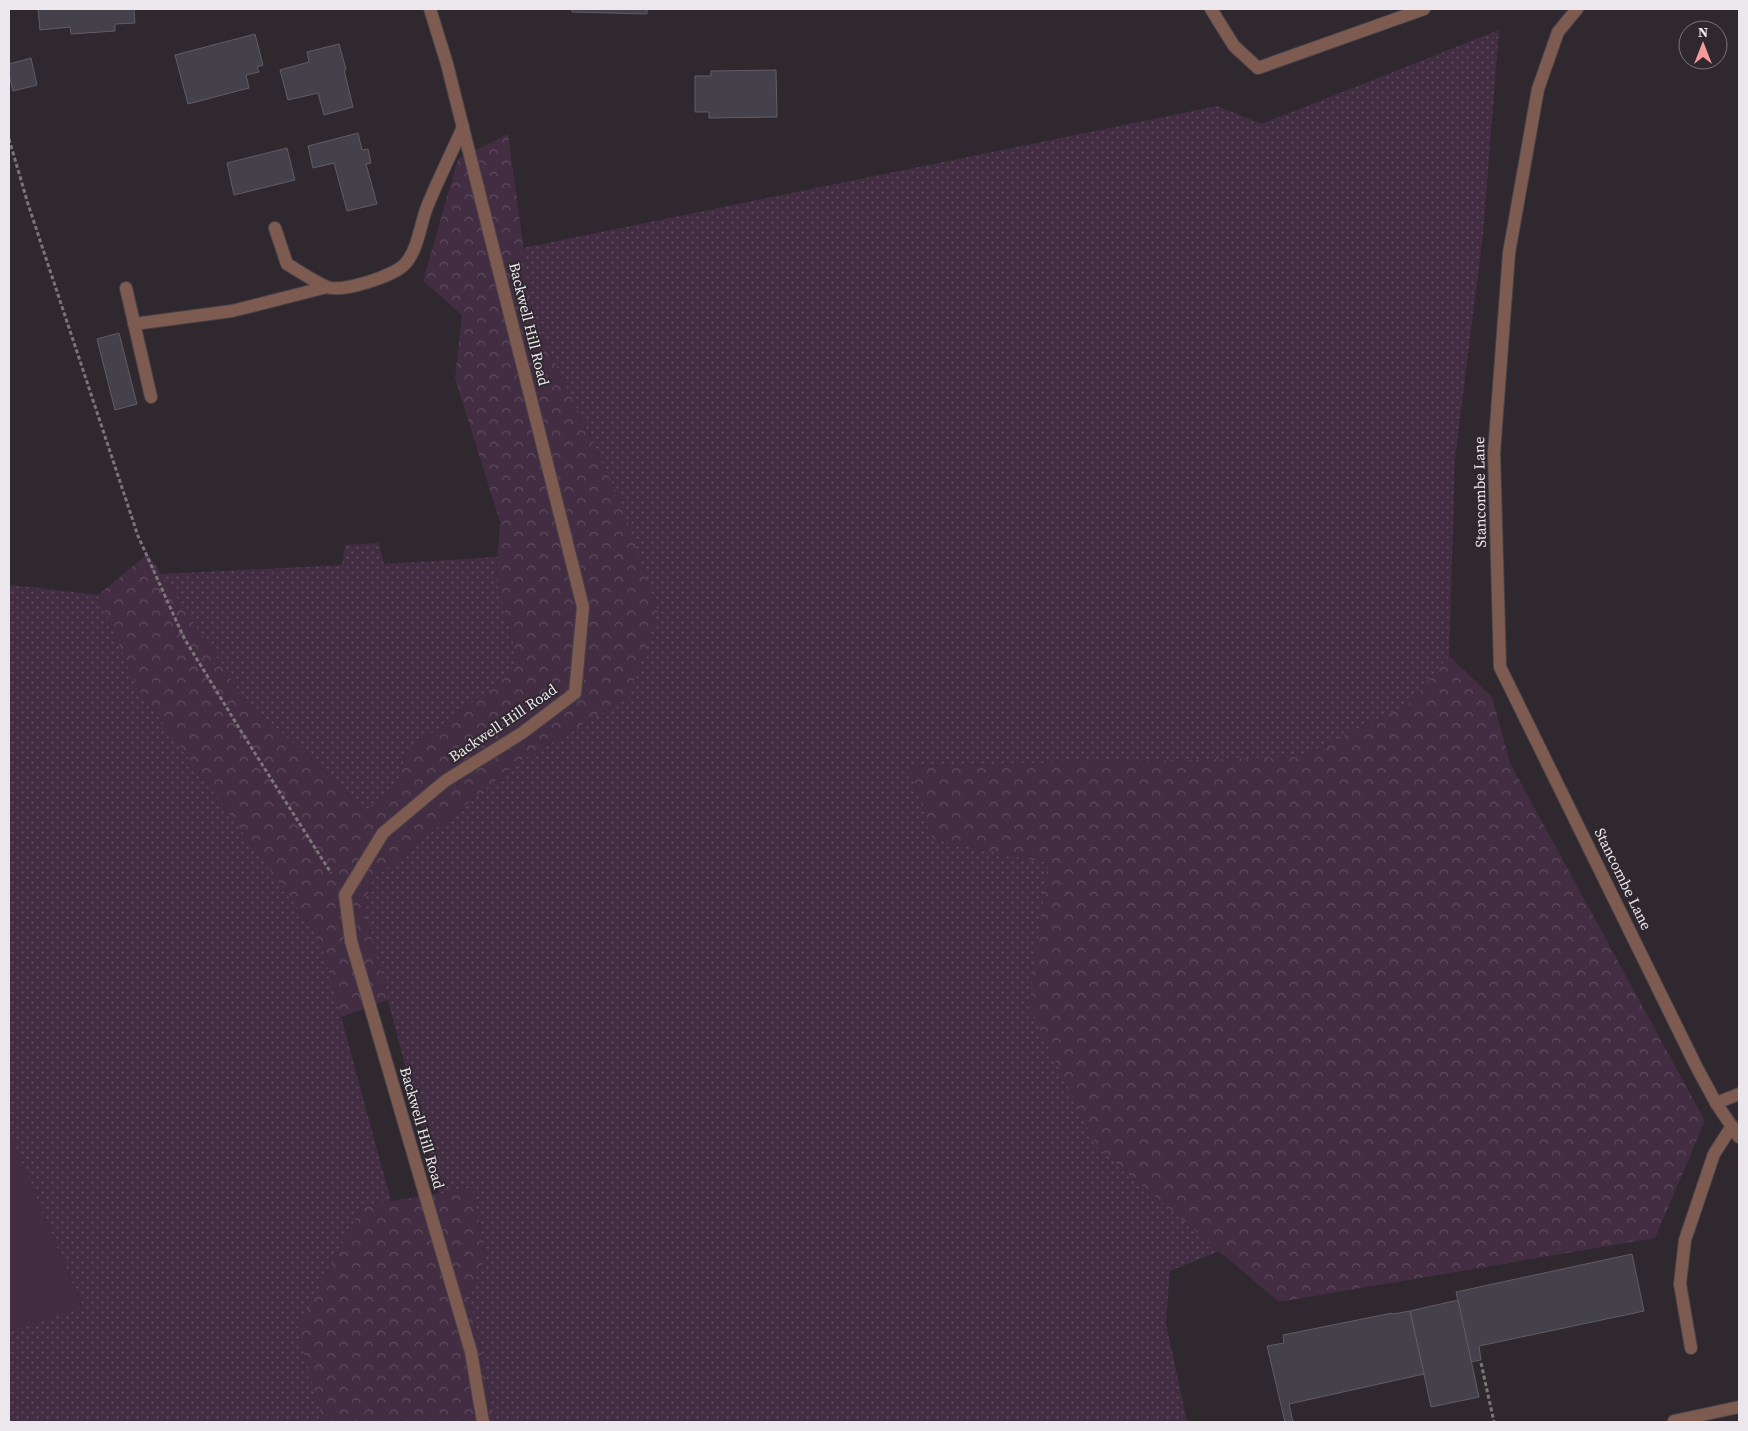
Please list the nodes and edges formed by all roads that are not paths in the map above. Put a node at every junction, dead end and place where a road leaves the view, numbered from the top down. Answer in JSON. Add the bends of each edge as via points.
{"nodes":[{"id":1,"x":430,"y":9,"type":"edge"},
{"id":2,"x":1211,"y":9,"type":"edge"},
{"id":3,"x":1424,"y":9,"type":"edge"},
{"id":4,"x":1574,"y":10,"type":"edge"},
{"id":5,"x":463,"y":127,"type":"junction"},
{"id":6,"x":275,"y":228,"type":"dead end"},
{"id":7,"x":327,"y":287,"type":"junction"},
{"id":8,"x":126,"y":288,"type":"dead end"},
{"id":9,"x":134,"y":324,"type":"junction"},
{"id":10,"x":151,"y":397,"type":"dead end"},
{"id":11,"x":1739,"y":1094,"type":"edge"},
{"id":12,"x":1716,"y":1103,"type":"junction"},
{"id":13,"x":1736,"y":1132,"type":"edge"},
{"id":14,"x":1691,"y":1348,"type":"dead end"},
{"id":15,"x":1739,"y":1407,"type":"edge"},
{"id":16,"x":1674,"y":1421,"type":"edge"},
{"id":17,"x":484,"y":1422,"type":"edge"}],
"edges":[{"from":1,"to":5,"type":"street","name":"Backwell Hill Road"},
{"from":2,"to":3,"type":"street","via":[[1234,46],[1258,68]]},
{"from":4,"to":12,"type":"street","name":"Stancombe Lane","via":[[1558,32],[1538,90],[1509,253],[1494,453],[1500,667]]},
{"from":5,"to":7,"type":"street","via":[[406,264],[396,272],[348,287]]},
{"from":5,"to":17,"type":"street","name":"Backwell Hill Road","via":[[583,607],[575,693],[522,733],[445,781],[383,833],[345,895],[351,941],[471,1352]]},
{"from":6,"to":7,"type":"street","via":[[286,264]]},
{"from":7,"to":9,"type":"street","via":[[232,311]]},
{"from":8,"to":9,"type":"street"},
{"from":9,"to":10,"type":"street"},
{"from":11,"to":12,"type":"street"},
{"from":12,"to":13,"type":"street","name":"Stancombe Lane"},
{"from":13,"to":14,"type":"street","via":[[1714,1154],[1685,1240],[1680,1284]]},
{"from":15,"to":16,"type":"street"}]}
